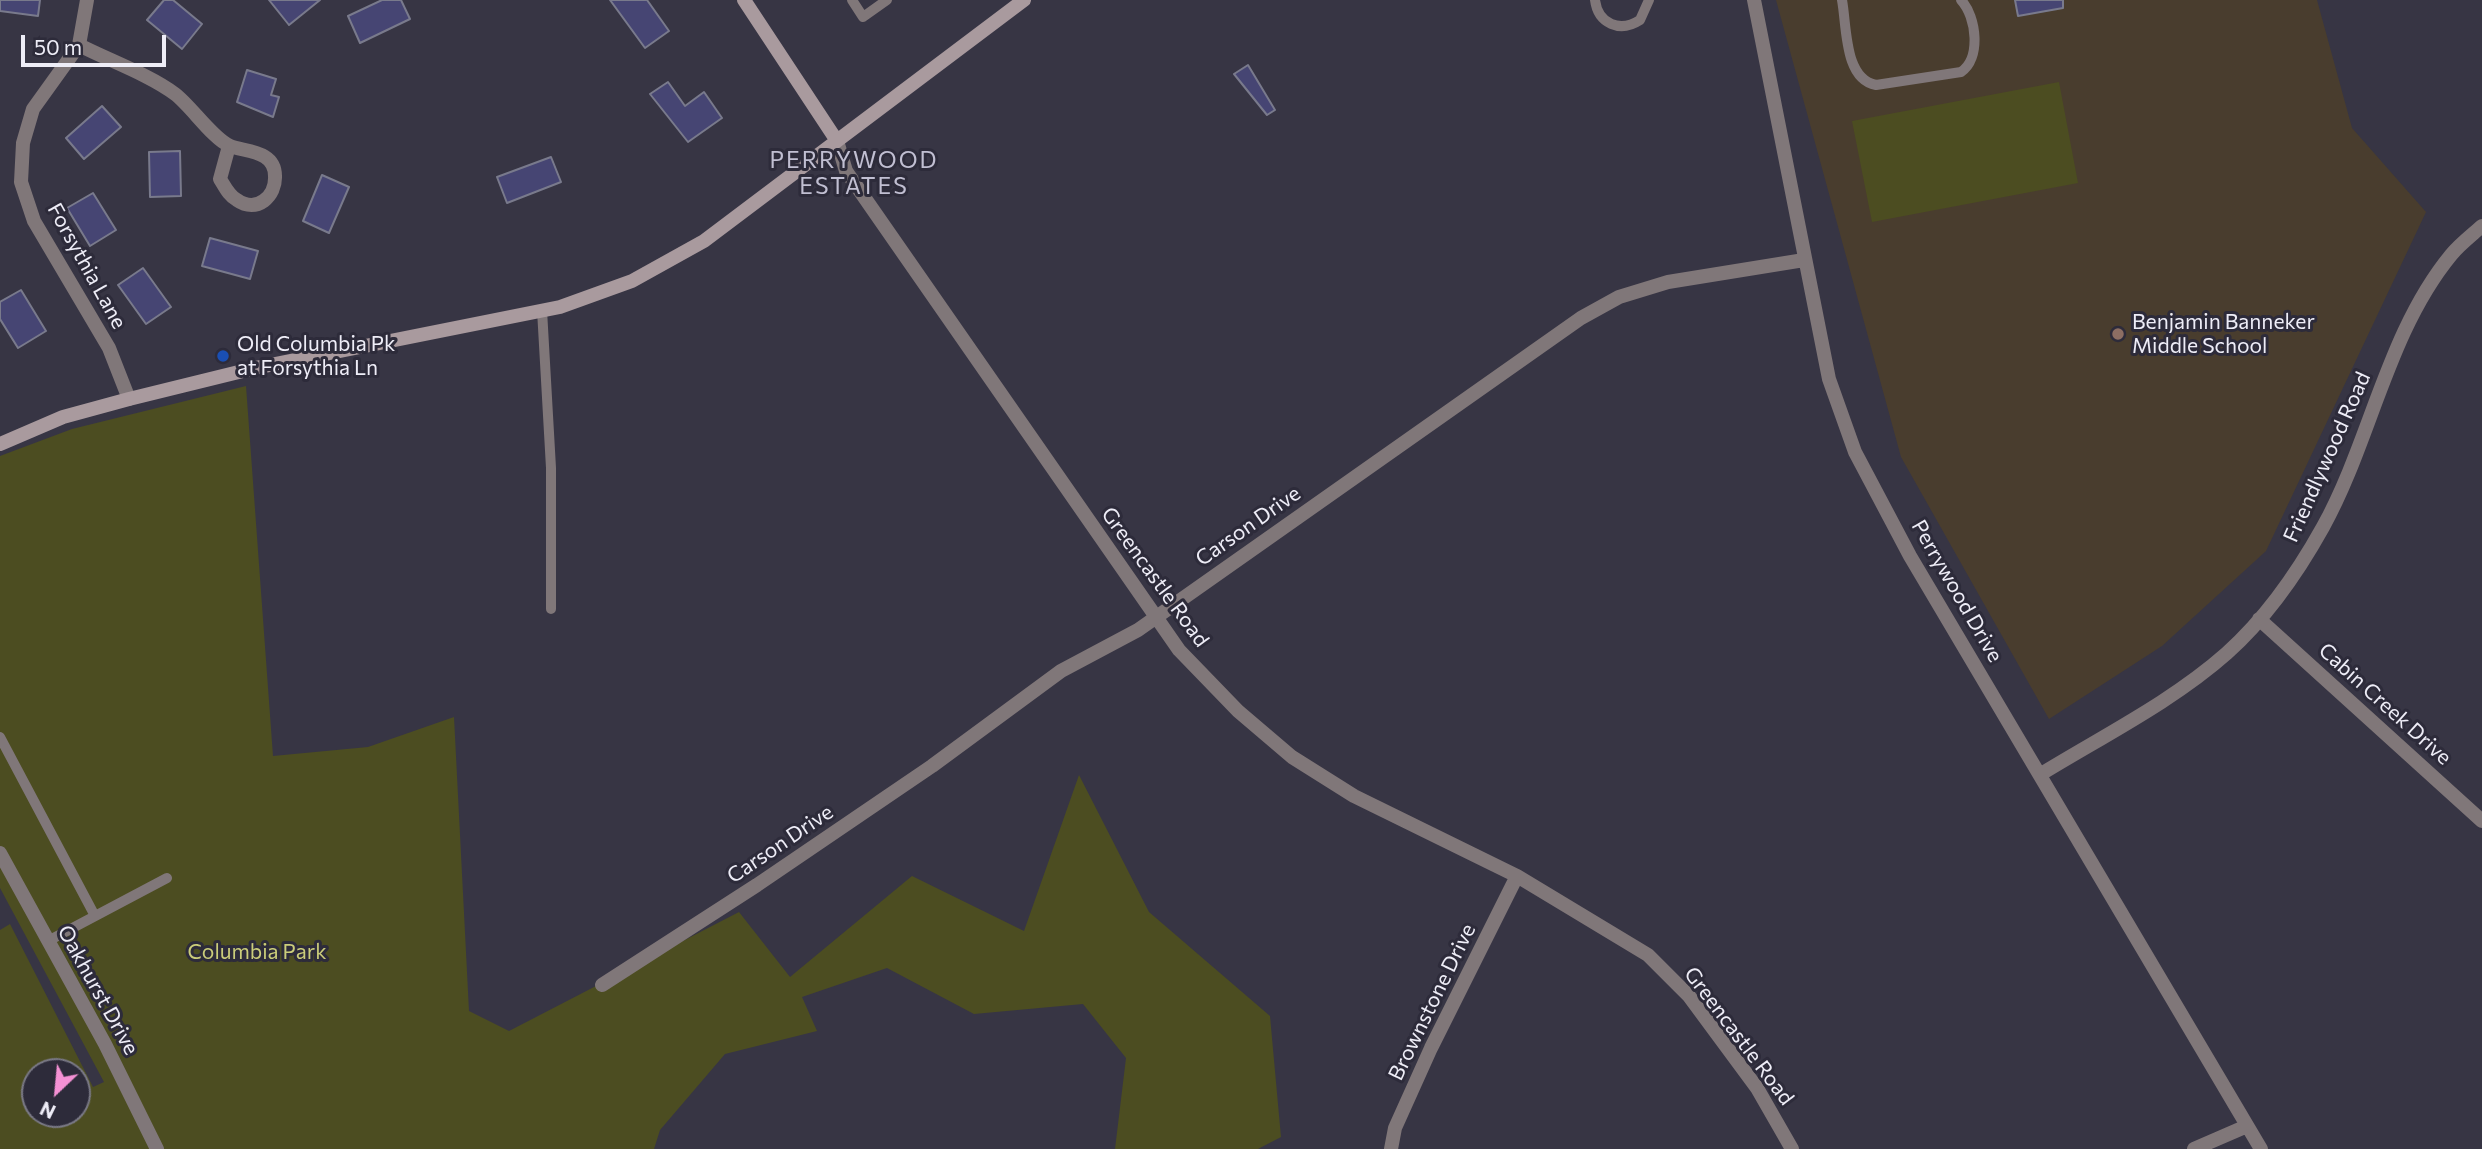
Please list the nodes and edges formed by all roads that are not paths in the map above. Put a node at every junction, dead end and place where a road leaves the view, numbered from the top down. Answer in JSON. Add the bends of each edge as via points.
{"nodes":[{"id":1,"x":87,"y":0,"type":"edge"},
{"id":2,"x":744,"y":0,"type":"edge"},
{"id":3,"x":852,"y":0,"type":"edge"},
{"id":4,"x":887,"y":0,"type":"edge"},
{"id":5,"x":1024,"y":0,"type":"edge"},
{"id":6,"x":1595,"y":0,"type":"edge"},
{"id":7,"x":1649,"y":0,"type":"edge"},
{"id":8,"x":1754,"y":0,"type":"edge"},
{"id":9,"x":1842,"y":0,"type":"edge"},
{"id":10,"x":1961,"y":0,"type":"edge"},
{"id":11,"x":79,"y":45,"type":"junction"},
{"id":12,"x":836,"y":141,"type":"junction"},
{"id":13,"x":229,"y":146,"type":"junction"},
{"id":14,"x":2482,"y":226,"type":"edge"},
{"id":15,"x":1804,"y":260,"type":"junction"},
{"id":16,"x":542,"y":310,"type":"junction"},
{"id":17,"x":129,"y":399,"type":"junction"},
{"id":18,"x":0,"y":444,"type":"edge"},
{"id":19,"x":551,"y":609,"type":"dead end"},
{"id":20,"x":1155,"y":618,"type":"junction"},
{"id":21,"x":2259,"y":619,"type":"junction"},
{"id":22,"x":0,"y":737,"type":"edge"},
{"id":23,"x":2041,"y":774,"type":"junction"},
{"id":24,"x":2482,"y":821,"type":"edge"},
{"id":25,"x":0,"y":853,"type":"edge"},
{"id":26,"x":1517,"y":876,"type":"junction"},
{"id":27,"x":167,"y":878,"type":"dead end"},
{"id":28,"x":95,"y":916,"type":"junction"},
{"id":29,"x":48,"y":941,"type":"junction"},
{"id":30,"x":602,"y":985,"type":"dead end"},
{"id":31,"x":2247,"y":1126,"type":"junction"},
{"id":32,"x":157,"y":1149,"type":"edge"},
{"id":33,"x":1391,"y":1149,"type":"edge"},
{"id":34,"x":1792,"y":1149,"type":"edge"},
{"id":35,"x":2194,"y":1149,"type":"edge"},
{"id":36,"x":2261,"y":1149,"type":"edge"}],
"edges":[{"from":1,"to":11,"type":"street","name":"Forsythia Lane"},
{"from":2,"to":12,"type":"main road","name":"Greencastle Road"},
{"from":3,"to":4,"type":"lane","via":[[863,17]]},
{"from":5,"to":12,"type":"main road"},
{"from":6,"to":7,"type":"lane","via":[[1601,18],[1625,27],[1640,20]]},
{"from":8,"to":15,"type":"street","name":"Perrywood Drive"},
{"from":9,"to":10,"type":"lane","via":[[1854,71],[1867,84],[1876,85],[1961,72],[1970,66],[1975,52],[1968,9]]},
{"from":11,"to":13,"type":"street","via":[[174,93]]},
{"from":11,"to":17,"type":"street","name":"Forsythia Lane","via":[[33,109],[23,143],[21,181],[34,221],[109,348]]},
{"from":12,"to":16,"type":"main road","via":[[704,241],[632,281]]},
{"from":12,"to":20,"type":"street","name":"Greencastle Road","via":[[846,171]]},
{"from":13,"to":13,"type":"street","via":[[263,155],[275,170],[275,187],[266,201],[249,205],[237,201],[220,180]]},
{"from":14,"to":21,"type":"street","name":"Friendlywood Road","via":[[2452,253],[2431,282],[2325,524],[2298,569]]},
{"from":15,"to":20,"type":"street","name":"Carson Drive","via":[[1668,282],[1619,297],[1581,318]]},
{"from":15,"to":23,"type":"street","name":"Perrywood Drive","via":[[1829,379],[1855,452],[1910,556]]},
{"from":16,"to":17,"type":"main road","via":[[255,368]]},
{"from":16,"to":19,"type":"lane","via":[[551,455]]},
{"from":17,"to":18,"type":"main road","via":[[63,417]]},
{"from":20,"to":26,"type":"street","name":"Greencastle Road","via":[[1238,712],[1293,757],[1354,796]]},
{"from":20,"to":30,"type":"street","name":"Carson Drive","via":[[1061,671],[914,778]]},
{"from":21,"to":23,"type":"street","name":"Friendlywood Road","via":[[2228,653],[2181,688]]},
{"from":21,"to":24,"type":"street","name":"Cabin Creek Drive"},
{"from":22,"to":28,"type":"lane"},
{"from":23,"to":31,"type":"street","name":"Perrywood Drive"},
{"from":25,"to":29,"type":"street","name":"Oakhurst Drive"},
{"from":26,"to":33,"type":"street","name":"Brownstone Drive","via":[[1431,1048],[1395,1128]]},
{"from":26,"to":34,"type":"street","name":"Greencastle Road","via":[[1648,955],[1689,996],[1757,1088]]},
{"from":27,"to":28,"type":"lane"},
{"from":28,"to":29,"type":"lane"},
{"from":29,"to":32,"type":"street","name":"Oakhurst Drive"},
{"from":31,"to":35,"type":"street"},
{"from":31,"to":36,"type":"street","name":"Perrywood Drive"}]}
